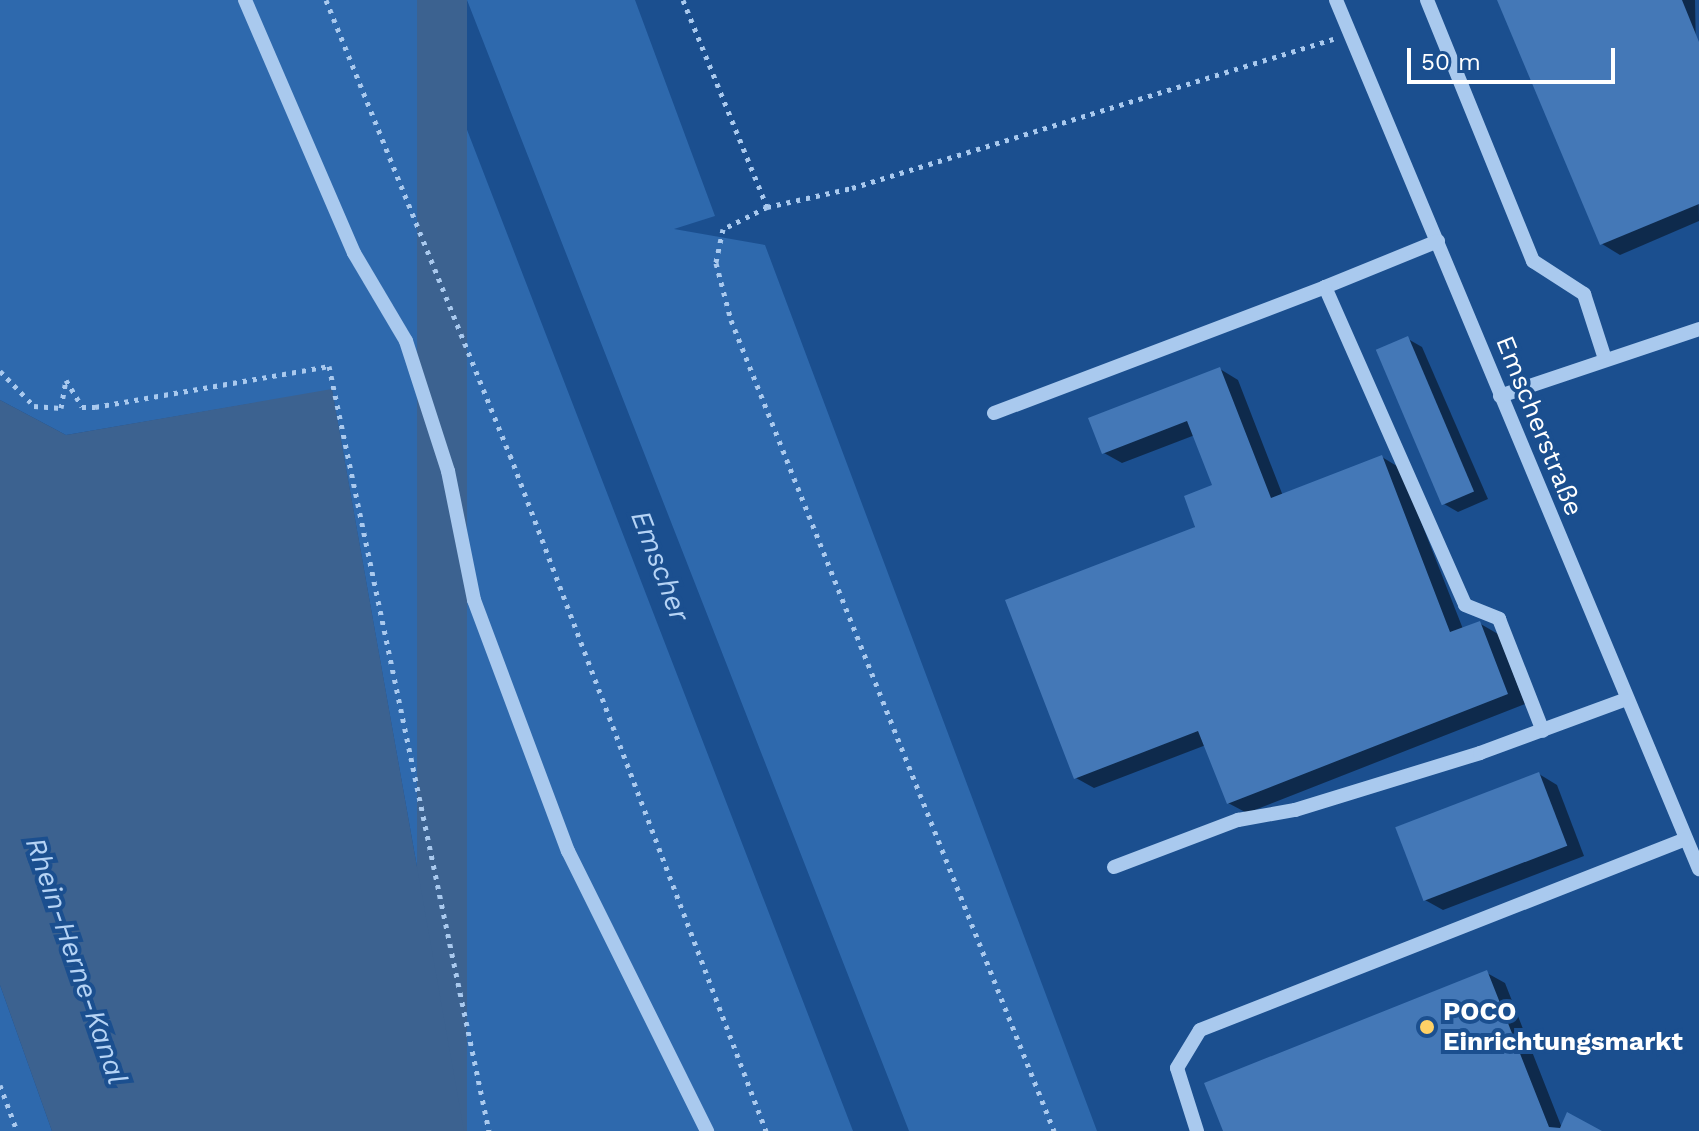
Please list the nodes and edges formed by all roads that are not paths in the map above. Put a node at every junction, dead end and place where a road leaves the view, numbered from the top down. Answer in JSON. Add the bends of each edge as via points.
{"nodes":[{"id":1,"x":245,"y":0,"type":"edge"},
{"id":2,"x":1336,"y":0,"type":"edge"},
{"id":3,"x":1427,"y":0,"type":"edge"},
{"id":4,"x":1438,"y":241,"type":"junction"},
{"id":5,"x":1325,"y":287,"type":"junction"},
{"id":6,"x":1699,"y":329,"type":"edge"},
{"id":7,"x":1605,"y":359,"type":"junction"},
{"id":8,"x":1500,"y":396,"type":"junction"},
{"id":9,"x":994,"y":413,"type":"dead end"},
{"id":10,"x":1627,"y":699,"type":"junction"},
{"id":11,"x":1543,"y":731,"type":"junction"},
{"id":12,"x":1686,"y":839,"type":"junction"},
{"id":13,"x":1114,"y":867,"type":"dead end"},
{"id":14,"x":1699,"y":869,"type":"edge"},
{"id":15,"x":707,"y":1131,"type":"edge"},
{"id":16,"x":1197,"y":1131,"type":"edge"}],
"edges":[{"from":1,"to":15,"type":"street","via":[[354,253],[406,341],[448,471],[474,600],[568,851]]},
{"from":2,"to":4,"type":"street","name":"Emscherstraße"},
{"from":3,"to":7,"type":"street","via":[[1533,261],[1584,294]]},
{"from":4,"to":5,"type":"street"},
{"from":4,"to":8,"type":"street","name":"Emscherstraße"},
{"from":5,"to":9,"type":"street"},
{"from":5,"to":11,"type":"street","via":[[1465,605],[1499,619]]},
{"from":6,"to":7,"type":"street"},
{"from":7,"to":8,"type":"street"},
{"from":8,"to":10,"type":"street","name":"Emscherstraße"},
{"from":10,"to":11,"type":"street"},
{"from":10,"to":12,"type":"street","name":"Emscherstraße"},
{"from":11,"to":13,"type":"street","via":[[1295,810],[1238,820]]},
{"from":12,"to":14,"type":"street","name":"Emscherstraße"},
{"from":12,"to":16,"type":"street","via":[[1200,1030],[1177,1068]]}]}
